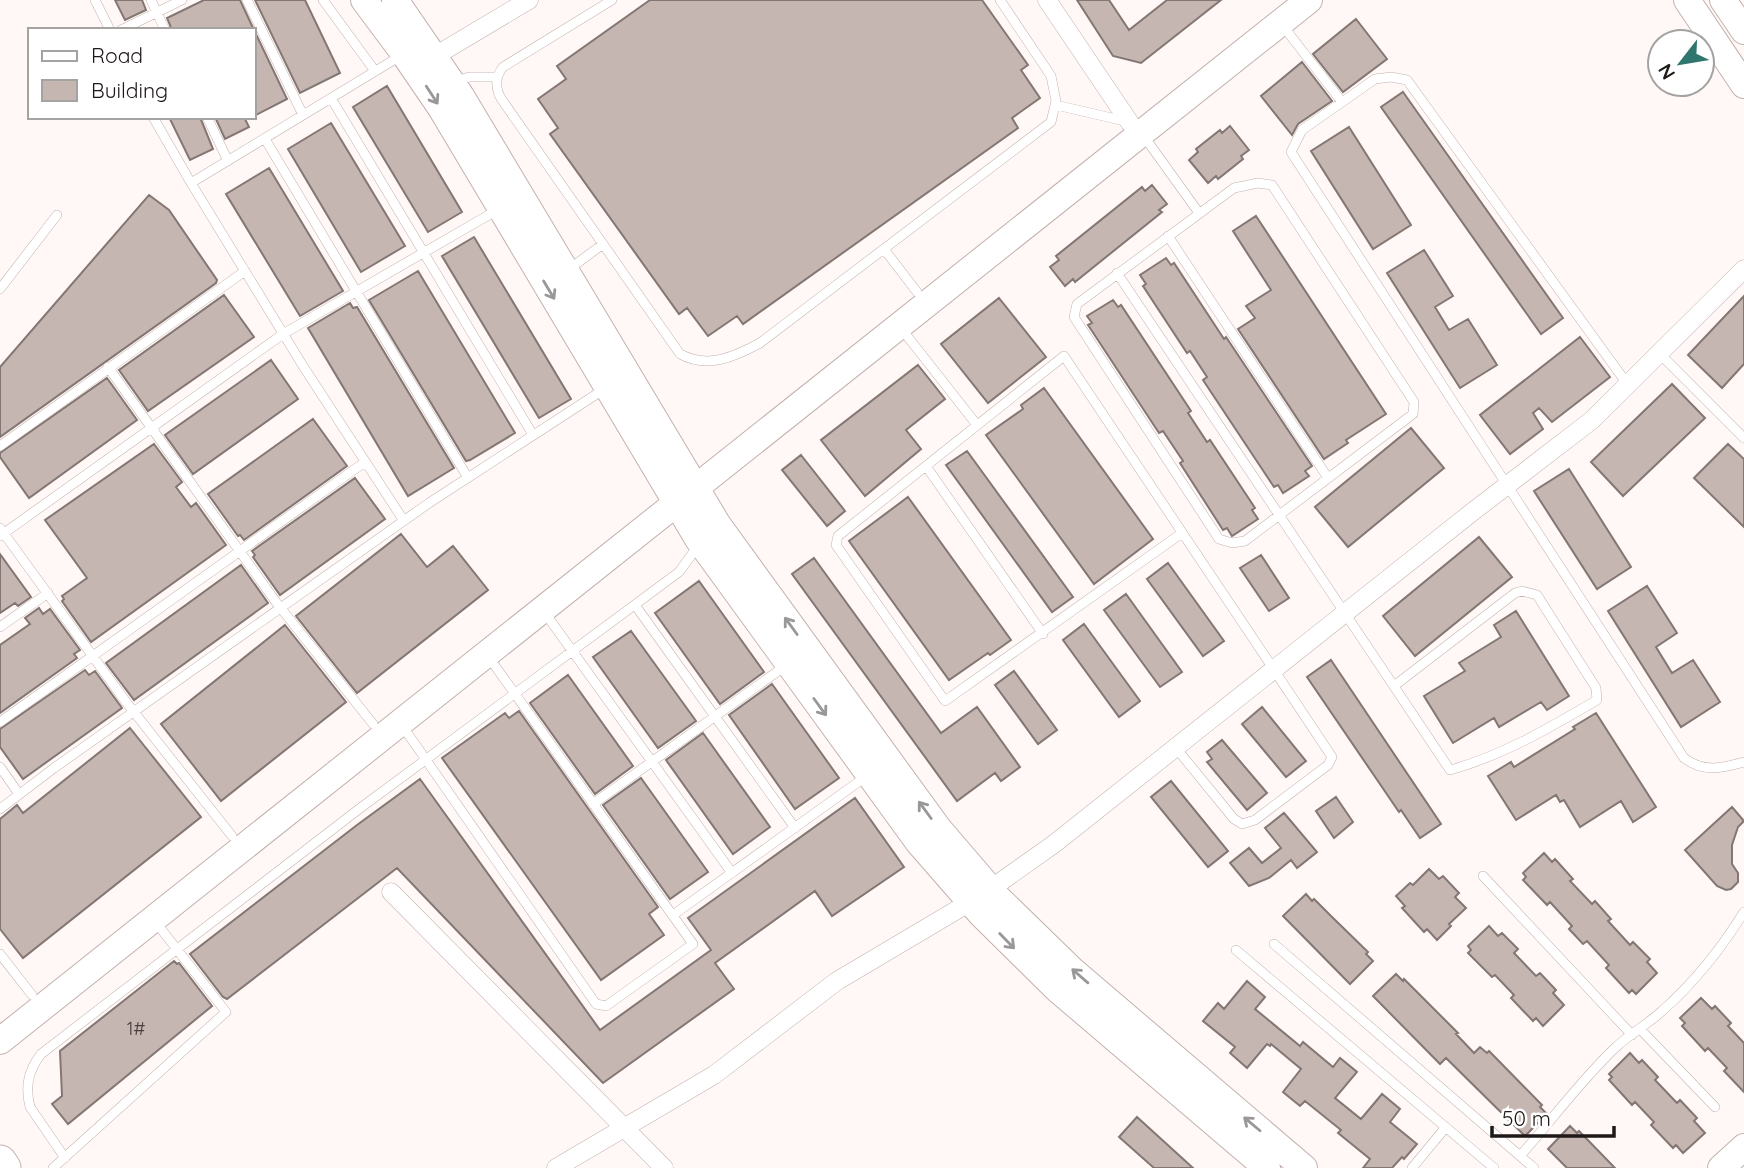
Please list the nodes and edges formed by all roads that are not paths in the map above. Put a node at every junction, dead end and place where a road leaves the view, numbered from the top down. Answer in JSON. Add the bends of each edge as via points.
{"nodes":[{"id":1,"x":95,"y":0,"type":"edge"},
{"id":2,"x":151,"y":0,"type":"edge"},
{"id":3,"x":183,"y":0,"type":"edge"},
{"id":4,"x":247,"y":0,"type":"edge"},
{"id":5,"x":323,"y":0,"type":"edge"},
{"id":6,"x":364,"y":0,"type":"edge"},
{"id":7,"x":395,"y":0,"type":"edge"},
{"id":8,"x":529,"y":0,"type":"edge"},
{"id":9,"x":612,"y":0,"type":"edge"},
{"id":10,"x":1000,"y":0,"type":"edge"},
{"id":11,"x":1047,"y":0,"type":"edge"},
{"id":12,"x":1309,"y":0,"type":"edge"},
{"id":13,"x":1687,"y":0,"type":"edge"},
{"id":14,"x":1723,"y":0,"type":"edge"},
{"id":15,"x":1282,"y":11,"type":"edge"},
{"id":16,"x":157,"y":12,"type":"junction"},
{"id":17,"x":109,"y":28,"type":"edge"},
{"id":18,"x":125,"y":28,"type":"edge"},
{"id":19,"x":164,"y":28,"type":"edge"},
{"id":20,"x":1744,"y":31,"type":"edge"},
{"id":21,"x":404,"y":54,"type":"junction"},
{"id":22,"x":435,"y":55,"type":"junction"},
{"id":23,"x":375,"y":71,"type":"junction"},
{"id":24,"x":497,"y":77,"type":"junction"},
{"id":25,"x":453,"y":82,"type":"junction"},
{"id":26,"x":1744,"y":85,"type":"edge"},
{"id":27,"x":331,"y":98,"type":"junction"},
{"id":28,"x":1342,"y":102,"type":"junction"},
{"id":29,"x":1056,"y":106,"type":"junction"},
{"id":30,"x":303,"y":115,"type":"junction"},
{"id":31,"x":154,"y":119,"type":"edge"},
{"id":32,"x":208,"y":119,"type":"edge"},
{"id":33,"x":1136,"y":128,"type":"junction"},
{"id":34,"x":265,"y":139,"type":"junction"},
{"id":35,"x":228,"y":161,"type":"junction"},
{"id":36,"x":191,"y":183,"type":"junction"},
{"id":37,"x":500,"y":208,"type":"junction"},
{"id":38,"x":1199,"y":214,"type":"junction"},
{"id":39,"x":57,"y":215,"type":"dead end"},
{"id":40,"x":1168,"y":236,"type":"junction"},
{"id":41,"x":603,"y":244,"type":"junction"},
{"id":42,"x":884,"y":249,"type":"junction"},
{"id":43,"x":424,"y":253,"type":"junction"},
{"id":44,"x":1744,"y":269,"type":"edge"},
{"id":45,"x":245,"y":271,"type":"junction"},
{"id":46,"x":566,"y":271,"type":"junction"},
{"id":47,"x":1117,"y":273,"type":"junction"},
{"id":48,"x":0,"y":289,"type":"edge"},
{"id":49,"x":356,"y":292,"type":"junction"},
{"id":50,"x":917,"y":292,"type":"junction"},
{"id":51,"x":900,"y":326,"type":"junction"},
{"id":52,"x":283,"y":334,"type":"junction"},
{"id":53,"x":1660,"y":354,"type":"junction"},
{"id":54,"x":108,"y":367,"type":"junction"},
{"id":55,"x":1629,"y":386,"type":"junction"},
{"id":56,"x":607,"y":387,"type":"junction"},
{"id":57,"x":977,"y":425,"type":"junction"},
{"id":58,"x":152,"y":428,"type":"junction"},
{"id":59,"x":533,"y":435,"type":"junction"},
{"id":60,"x":1744,"y":438,"type":"edge"},
{"id":61,"x":0,"y":446,"type":"edge"},
{"id":62,"x":365,"y":462,"type":"junction"},
{"id":63,"x":926,"y":466,"type":"junction"},
{"id":64,"x":468,"y":478,"type":"junction"},
{"id":65,"x":1328,"y":478,"type":"junction"},
{"id":66,"x":1508,"y":485,"type":"junction"},
{"id":67,"x":682,"y":489,"type":"junction"},
{"id":68,"x":1280,"y":514,"type":"junction"},
{"id":69,"x":404,"y":521,"type":"junction"},
{"id":70,"x":1,"y":532,"type":"edge"},
{"id":71,"x":1182,"y":533,"type":"junction"},
{"id":72,"x":701,"y":542,"type":"junction"},
{"id":73,"x":239,"y":550,"type":"junction"},
{"id":74,"x":48,"y":593,"type":"junction"},
{"id":75,"x":635,"y":604,"type":"junction"},
{"id":76,"x":281,"y":608,"type":"junction"},
{"id":77,"x":543,"y":609,"type":"junction"},
{"id":78,"x":1346,"y":613,"type":"junction"},
{"id":79,"x":0,"y":627,"type":"edge"},
{"id":80,"x":1043,"y":634,"type":"junction"},
{"id":81,"x":572,"y":651,"type":"junction"},
{"id":82,"x":486,"y":654,"type":"junction"},
{"id":83,"x":92,"y":655,"type":"junction"},
{"id":84,"x":789,"y":664,"type":"junction"},
{"id":85,"x":1274,"y":670,"type":"junction"},
{"id":86,"x":1394,"y":686,"type":"junction"},
{"id":87,"x":515,"y":693,"type":"junction"},
{"id":88,"x":134,"y":712,"type":"junction"},
{"id":89,"x":715,"y":717,"type":"junction"},
{"id":90,"x":0,"y":722,"type":"edge"},
{"id":91,"x":400,"y":723,"type":"junction"},
{"id":92,"x":373,"y":724,"type":"junction"},
{"id":93,"x":1176,"y":748,"type":"junction"},
{"id":94,"x":425,"y":759,"type":"junction"},
{"id":95,"x":652,"y":762,"type":"junction"},
{"id":96,"x":1744,"y":762,"type":"edge"},
{"id":97,"x":0,"y":767,"type":"edge"},
{"id":98,"x":869,"y":774,"type":"junction"},
{"id":99,"x":19,"y":794,"type":"junction"},
{"id":100,"x":593,"y":804,"type":"junction"},
{"id":101,"x":0,"y":809,"type":"edge"},
{"id":102,"x":795,"y":828,"type":"junction"},
{"id":103,"x":232,"y":836,"type":"junction"},
{"id":104,"x":732,"y":873,"type":"junction"},
{"id":105,"x":1483,"y":876,"type":"dead end"},
{"id":106,"x":391,"y":892,"type":"dead end"},
{"id":107,"x":980,"y":896,"type":"junction"},
{"id":108,"x":1744,"y":912,"type":"edge"},
{"id":109,"x":673,"y":915,"type":"junction"},
{"id":110,"x":153,"y":919,"type":"junction"},
{"id":111,"x":1274,"y":944,"type":"dead end"},
{"id":112,"x":177,"y":949,"type":"junction"},
{"id":113,"x":1236,"y":950,"type":"dead end"},
{"id":114,"x":0,"y":954,"type":"edge"},
{"id":115,"x":32,"y":995,"type":"junction"},
{"id":116,"x":0,"y":1020,"type":"edge"},
{"id":117,"x":1636,"y":1032,"type":"junction"},
{"id":118,"x":0,"y":1041,"type":"edge"},
{"id":119,"x":1715,"y":1107,"type":"dead end"},
{"id":120,"x":1446,"y":1127,"type":"junction"},
{"id":121,"x":624,"y":1128,"type":"junction"},
{"id":122,"x":1744,"y":1147,"type":"edge"},
{"id":123,"x":1520,"y":1156,"type":"junction"},
{"id":124,"x":65,"y":1158,"type":"junction"},
{"id":125,"x":0,"y":1162,"type":"edge"},
{"id":126,"x":4,"y":1168,"type":"edge"},
{"id":127,"x":53,"y":1168,"type":"edge"},
{"id":128,"x":556,"y":1168,"type":"edge"},
{"id":129,"x":664,"y":1168,"type":"edge"},
{"id":130,"x":1267,"y":1168,"type":"edge"},
{"id":131,"x":1304,"y":1168,"type":"edge"},
{"id":132,"x":1412,"y":1168,"type":"edge"},
{"id":133,"x":1494,"y":1168,"type":"edge"},
{"id":134,"x":1534,"y":1168,"type":"edge"},
{"id":135,"x":1721,"y":1168,"type":"edge"}],
"edges":[{"from":1,"to":17,"type":"lane"},
{"from":2,"to":16,"type":"lane"},
{"from":3,"to":16,"type":"lane"},
{"from":4,"to":30,"type":"lane"},
{"from":5,"to":23,"type":"lane"},
{"from":6,"to":21,"type":"street"},
{"from":7,"to":22,"type":"street"},
{"from":8,"to":22,"type":"street"},
{"from":9,"to":24,"type":"lane","via":[[503,66]]},
{"from":10,"to":29,"type":"lane","via":[[1051,76]]},
{"from":11,"to":33,"type":"street"},
{"from":12,"to":15,"type":"street"},
{"from":13,"to":26,"type":"street"},
{"from":14,"to":20,"type":"street"},
{"from":15,"to":28,"type":"lane"},
{"from":15,"to":33,"type":"street"},
{"from":16,"to":18,"type":"lane"},
{"from":16,"to":19,"type":"lane"},
{"from":21,"to":23,"type":"lane"},
{"from":21,"to":37,"type":"street","one_way":true},
{"from":22,"to":25,"type":"street"},
{"from":23,"to":27,"type":"lane"},
{"from":24,"to":25,"type":"lane"},
{"from":24,"to":41,"type":"lane","via":[[502,100]]},
{"from":25,"to":46,"type":"street"},
{"from":27,"to":30,"type":"lane"},
{"from":27,"to":43,"type":"lane"},
{"from":28,"to":55,"type":"lane","via":[[1375,79],[1407,80]]},
{"from":28,"to":66,"type":"lane","via":[[1302,130],[1291,152]]},
{"from":29,"to":33,"type":"lane"},
{"from":29,"to":42,"type":"lane","via":[[1051,122]]},
{"from":30,"to":34,"type":"lane"},
{"from":31,"to":36,"type":"lane"},
{"from":32,"to":35,"type":"lane"},
{"from":33,"to":38,"type":"lane"},
{"from":33,"to":50,"type":"street"},
{"from":33,"to":51,"type":"street"},
{"from":34,"to":35,"type":"lane"},
{"from":34,"to":49,"type":"lane"},
{"from":35,"to":36,"type":"lane"},
{"from":36,"to":45,"type":"lane"},
{"from":37,"to":43,"type":"lane"},
{"from":37,"to":56,"type":"street","one_way":true},
{"from":38,"to":40,"type":"lane"},
{"from":38,"to":65,"type":"lane","via":[[1242,185],[1272,186],[1414,402],[1413,414]]},
{"from":39,"to":48,"type":"lane"},
{"from":40,"to":47,"type":"lane"},
{"from":40,"to":65,"type":"lane"},
{"from":41,"to":42,"type":"lane","via":[[680,354],[707,362],[743,353]]},
{"from":41,"to":46,"type":"lane"},
{"from":42,"to":50,"type":"lane"},
{"from":43,"to":49,"type":"lane"},
{"from":43,"to":59,"type":"lane"},
{"from":44,"to":53,"type":"street"},
{"from":45,"to":52,"type":"lane"},
{"from":45,"to":54,"type":"lane"},
{"from":46,"to":67,"type":"street"},
{"from":47,"to":68,"type":"lane"},
{"from":47,"to":68,"type":"lane","via":[[1077,304],[1074,317],[1219,539],[1245,541]]},
{"from":49,"to":52,"type":"lane"},
{"from":49,"to":64,"type":"lane"},
{"from":50,"to":67,"type":"street"},
{"from":51,"to":57,"type":"lane"},
{"from":51,"to":67,"type":"street"},
{"from":52,"to":58,"type":"lane"},
{"from":52,"to":62,"type":"lane"},
{"from":53,"to":55,"type":"street"},
{"from":53,"to":60,"type":"lane"},
{"from":54,"to":58,"type":"lane"},
{"from":54,"to":61,"type":"lane"},
{"from":55,"to":66,"type":"street"},
{"from":56,"to":59,"type":"lane"},
{"from":56,"to":67,"type":"street"},
{"from":57,"to":63,"type":"lane"},
{"from":57,"to":71,"type":"lane","via":[[1063,356]]},
{"from":58,"to":70,"type":"lane"},
{"from":58,"to":73,"type":"lane"},
{"from":59,"to":64,"type":"lane"},
{"from":62,"to":69,"type":"lane"},
{"from":62,"to":73,"type":"lane"},
{"from":63,"to":80,"type":"lane"},
{"from":63,"to":80,"type":"lane","via":[[838,536],[836,545],[945,701]]},
{"from":64,"to":69,"type":"lane"},
{"from":65,"to":68,"type":"lane"},
{"from":66,"to":78,"type":"street"},
{"from":66,"to":96,"type":"lane","via":[[1685,758],[1709,769]]},
{"from":67,"to":72,"type":"street"},
{"from":67,"to":77,"type":"street"},
{"from":67,"to":92,"type":"street"},
{"from":107,"to":67,"type":"street","one_way":true,"via":[[938,828],[718,525]]},
{"from":68,"to":78,"type":"lane"},
{"from":69,"to":76,"type":"lane"},
{"from":70,"to":74,"type":"lane"},
{"from":71,"to":80,"type":"lane"},
{"from":71,"to":85,"type":"lane"},
{"from":72,"to":75,"type":"lane","via":[[679,572]]},
{"from":72,"to":84,"type":"street"},
{"from":73,"to":76,"type":"lane"},
{"from":73,"to":83,"type":"lane"},
{"from":74,"to":79,"type":"lane"},
{"from":74,"to":83,"type":"lane"},
{"from":75,"to":81,"type":"lane"},
{"from":75,"to":89,"type":"lane"},
{"from":76,"to":88,"type":"lane"},
{"from":76,"to":92,"type":"lane"},
{"from":77,"to":81,"type":"lane"},
{"from":77,"to":82,"type":"street"},
{"from":78,"to":85,"type":"street"},
{"from":78,"to":86,"type":"lane"},
{"from":81,"to":87,"type":"lane"},
{"from":81,"to":95,"type":"lane"},
{"from":82,"to":87,"type":"lane"},
{"from":82,"to":91,"type":"street"},
{"from":83,"to":88,"type":"lane"},
{"from":83,"to":90,"type":"lane"},
{"from":84,"to":89,"type":"lane"},
{"from":84,"to":98,"type":"street","one_way":true},
{"from":85,"to":93,"type":"street"},
{"from":85,"to":93,"type":"lane","via":[[1332,757],[1328,765],[1255,820],[1242,824]]},
{"from":86,"to":86,"type":"lane","via":[[1450,770],[1522,744],[1597,700],[1596,688],[1537,595],[1522,590]]},
{"from":87,"to":94,"type":"lane"},
{"from":87,"to":100,"type":"lane"},
{"from":88,"to":99,"type":"lane"},
{"from":88,"to":103,"type":"lane"},
{"from":89,"to":95,"type":"lane"},
{"from":89,"to":102,"type":"lane"},
{"from":91,"to":94,"type":"lane"},
{"from":91,"to":110,"type":"street"},
{"from":92,"to":103,"type":"street"},
{"from":93,"to":107,"type":"street"},
{"from":94,"to":109,"type":"lane","via":[[596,1004],[606,1006],[693,944]]},
{"from":94,"to":112,"type":"lane"},
{"from":95,"to":100,"type":"lane"},
{"from":95,"to":104,"type":"lane"},
{"from":97,"to":99,"type":"lane"},
{"from":98,"to":102,"type":"lane"},
{"from":98,"to":107,"type":"street","via":[[919,843]]},
{"from":99,"to":101,"type":"lane"},
{"from":100,"to":109,"type":"lane"},
{"from":102,"to":104,"type":"lane"},
{"from":103,"to":115,"type":"street"},
{"from":104,"to":109,"type":"lane"},
{"from":105,"to":117,"type":"lane"},
{"from":106,"to":121,"type":"street"},
{"from":107,"to":121,"type":"street","via":[[856,969],[714,1075]]},
{"from":107,"to":130,"type":"street","one_way":true,"via":[[1057,989]]},
{"from":131,"to":107,"type":"street","one_way":true},
{"from":108,"to":117,"type":"lane","via":[[1702,971]]},
{"from":110,"to":112,"type":"lane"},
{"from":110,"to":118,"type":"street"},
{"from":111,"to":123,"type":"lane"},
{"from":112,"to":124,"type":"lane","via":[[35,1062],[27,1089],[30,1107]]},
{"from":112,"to":124,"type":"lane","via":[[226,1012]]},
{"from":113,"to":120,"type":"lane"},
{"from":114,"to":115,"type":"lane"},
{"from":115,"to":116,"type":"street"},
{"from":117,"to":119,"type":"lane"},
{"from":117,"to":123,"type":"lane","via":[[1596,1068]]},
{"from":120,"to":132,"type":"lane"},
{"from":120,"to":133,"type":"lane"},
{"from":121,"to":128,"type":"street"},
{"from":121,"to":129,"type":"street"},
{"from":122,"to":135,"type":"street"},
{"from":123,"to":134,"type":"lane"},
{"from":124,"to":127,"type":"lane"},
{"from":125,"to":126,"type":"highway"}]}
